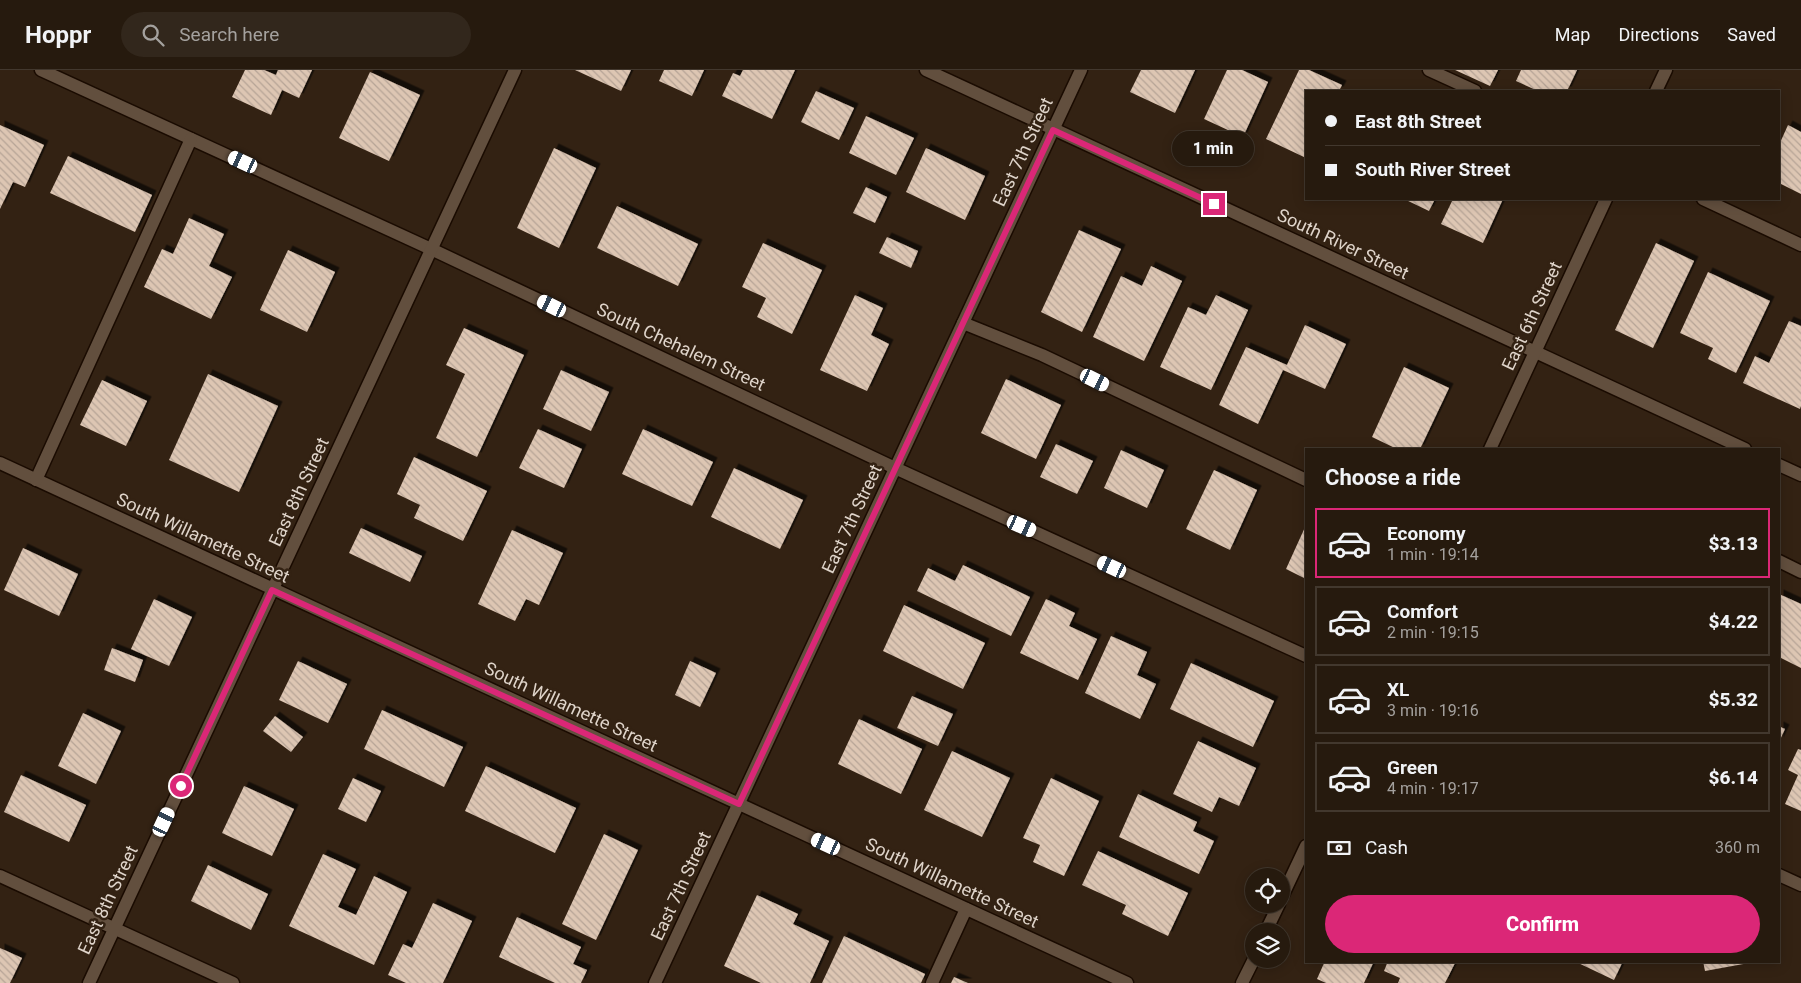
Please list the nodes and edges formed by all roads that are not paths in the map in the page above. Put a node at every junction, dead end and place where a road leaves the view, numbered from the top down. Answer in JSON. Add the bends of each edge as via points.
{"nodes":[{"id":1,"x":41,"y":70,"type":"edge"},
{"id":2,"x":515,"y":70,"type":"edge"},
{"id":3,"x":926,"y":70,"type":"edge"},
{"id":4,"x":1081,"y":70,"type":"edge"},
{"id":5,"x":1429,"y":70,"type":"edge"},
{"id":6,"x":1666,"y":70,"type":"edge"},
{"id":7,"x":1473,"y":90,"type":"edge"},
{"id":8,"x":1656,"y":90,"type":"edge"},
{"id":9,"x":1053,"y":130,"type":"junction"},
{"id":10,"x":191,"y":139,"type":"junction"},
{"id":11,"x":1606,"y":200,"type":"edge"},
{"id":12,"x":1704,"y":200,"type":"edge"},
{"id":13,"x":1801,"y":245,"type":"edge"},
{"id":14,"x":431,"y":249,"type":"junction"},
{"id":15,"x":963,"y":323,"type":"junction"},
{"id":16,"x":1535,"y":352,"type":"junction"},
{"id":17,"x":1490,"y":448,"type":"edge"},
{"id":18,"x":1741,"y":448,"type":"edge"},
{"id":19,"x":0,"y":463,"type":"edge"},
{"id":20,"x":1780,"y":465,"type":"edge"},
{"id":21,"x":895,"y":468,"type":"junction"},
{"id":22,"x":1801,"y":475,"type":"edge"},
{"id":23,"x":36,"y":480,"type":"junction"},
{"id":24,"x":1305,"y":480,"type":"edge"},
{"id":25,"x":1780,"y":562,"type":"edge"},
{"id":26,"x":1801,"y":572,"type":"edge"},
{"id":27,"x":272,"y":590,"type":"junction"},
{"id":28,"x":1305,"y":656,"type":"edge"},
{"id":29,"x":739,"y":804,"type":"junction"},
{"id":30,"x":1305,"y":848,"type":"edge"},
{"id":31,"x":1780,"y":875,"type":"edge"},
{"id":32,"x":0,"y":876,"type":"edge"},
{"id":33,"x":1290,"y":881,"type":"edge"},
{"id":34,"x":1801,"y":885,"type":"edge"},
{"id":35,"x":966,"y":909,"type":"junction"},
{"id":36,"x":114,"y":928,"type":"junction"},
{"id":37,"x":1250,"y":968,"type":"edge"},
{"id":38,"x":89,"y":983,"type":"edge"},
{"id":39,"x":233,"y":983,"type":"edge"},
{"id":40,"x":655,"y":983,"type":"edge"},
{"id":41,"x":932,"y":983,"type":"edge"},
{"id":42,"x":1126,"y":983,"type":"edge"},
{"id":43,"x":1242,"y":983,"type":"edge"}],
"edges":[{"from":1,"to":10,"type":"street","name":"South Chehalem Street"},
{"from":2,"to":14,"type":"street","name":"East 8th Street"},
{"from":3,"to":9,"type":"street","name":"South River Street"},
{"from":4,"to":9,"type":"street","name":"East 7th Street"},
{"from":5,"to":7,"type":"street"},
{"from":6,"to":8,"type":"street"},
{"from":9,"to":15,"type":"street","name":"East 7th Street"},
{"from":9,"to":16,"type":"street","name":"South River Street"},
{"from":10,"to":14,"type":"street","name":"South Chehalem Street"},
{"from":10,"to":23,"type":"street"},
{"from":11,"to":16,"type":"street","name":"East 6th Street"},
{"from":12,"to":13,"type":"street"},
{"from":14,"to":21,"type":"street","name":"South Chehalem Street"},
{"from":14,"to":27,"type":"street","name":"East 8th Street"},
{"from":15,"to":21,"type":"street","name":"East 7th Street"},
{"from":15,"to":24,"type":"street","via":[[1042,355]]},
{"from":16,"to":17,"type":"street","name":"East 6th Street"},
{"from":16,"to":18,"type":"street","name":"South River Street"},
{"from":19,"to":23,"type":"street","name":"South Willamette Street"},
{"from":20,"to":22,"type":"street"},
{"from":21,"to":28,"type":"street","name":"South Chehalem Street"},
{"from":21,"to":29,"type":"street","name":"East 7th Street"},
{"from":23,"to":27,"type":"street","name":"South Willamette Street"},
{"from":25,"to":26,"type":"street"},
{"from":27,"to":29,"type":"street","name":"South Willamette Street"},
{"from":27,"to":36,"type":"street","name":"East 8th Street"},
{"from":29,"to":35,"type":"street","name":"South Willamette Street"},
{"from":29,"to":40,"type":"street","name":"East 7th Street"},
{"from":30,"to":33,"type":"street"},
{"from":31,"to":34,"type":"street"},
{"from":32,"to":36,"type":"street"},
{"from":35,"to":41,"type":"street"},
{"from":35,"to":42,"type":"street","name":"South Willamette Street"},
{"from":36,"to":38,"type":"street","name":"East 8th Street"},
{"from":36,"to":39,"type":"street"},
{"from":37,"to":43,"type":"street"}]}
